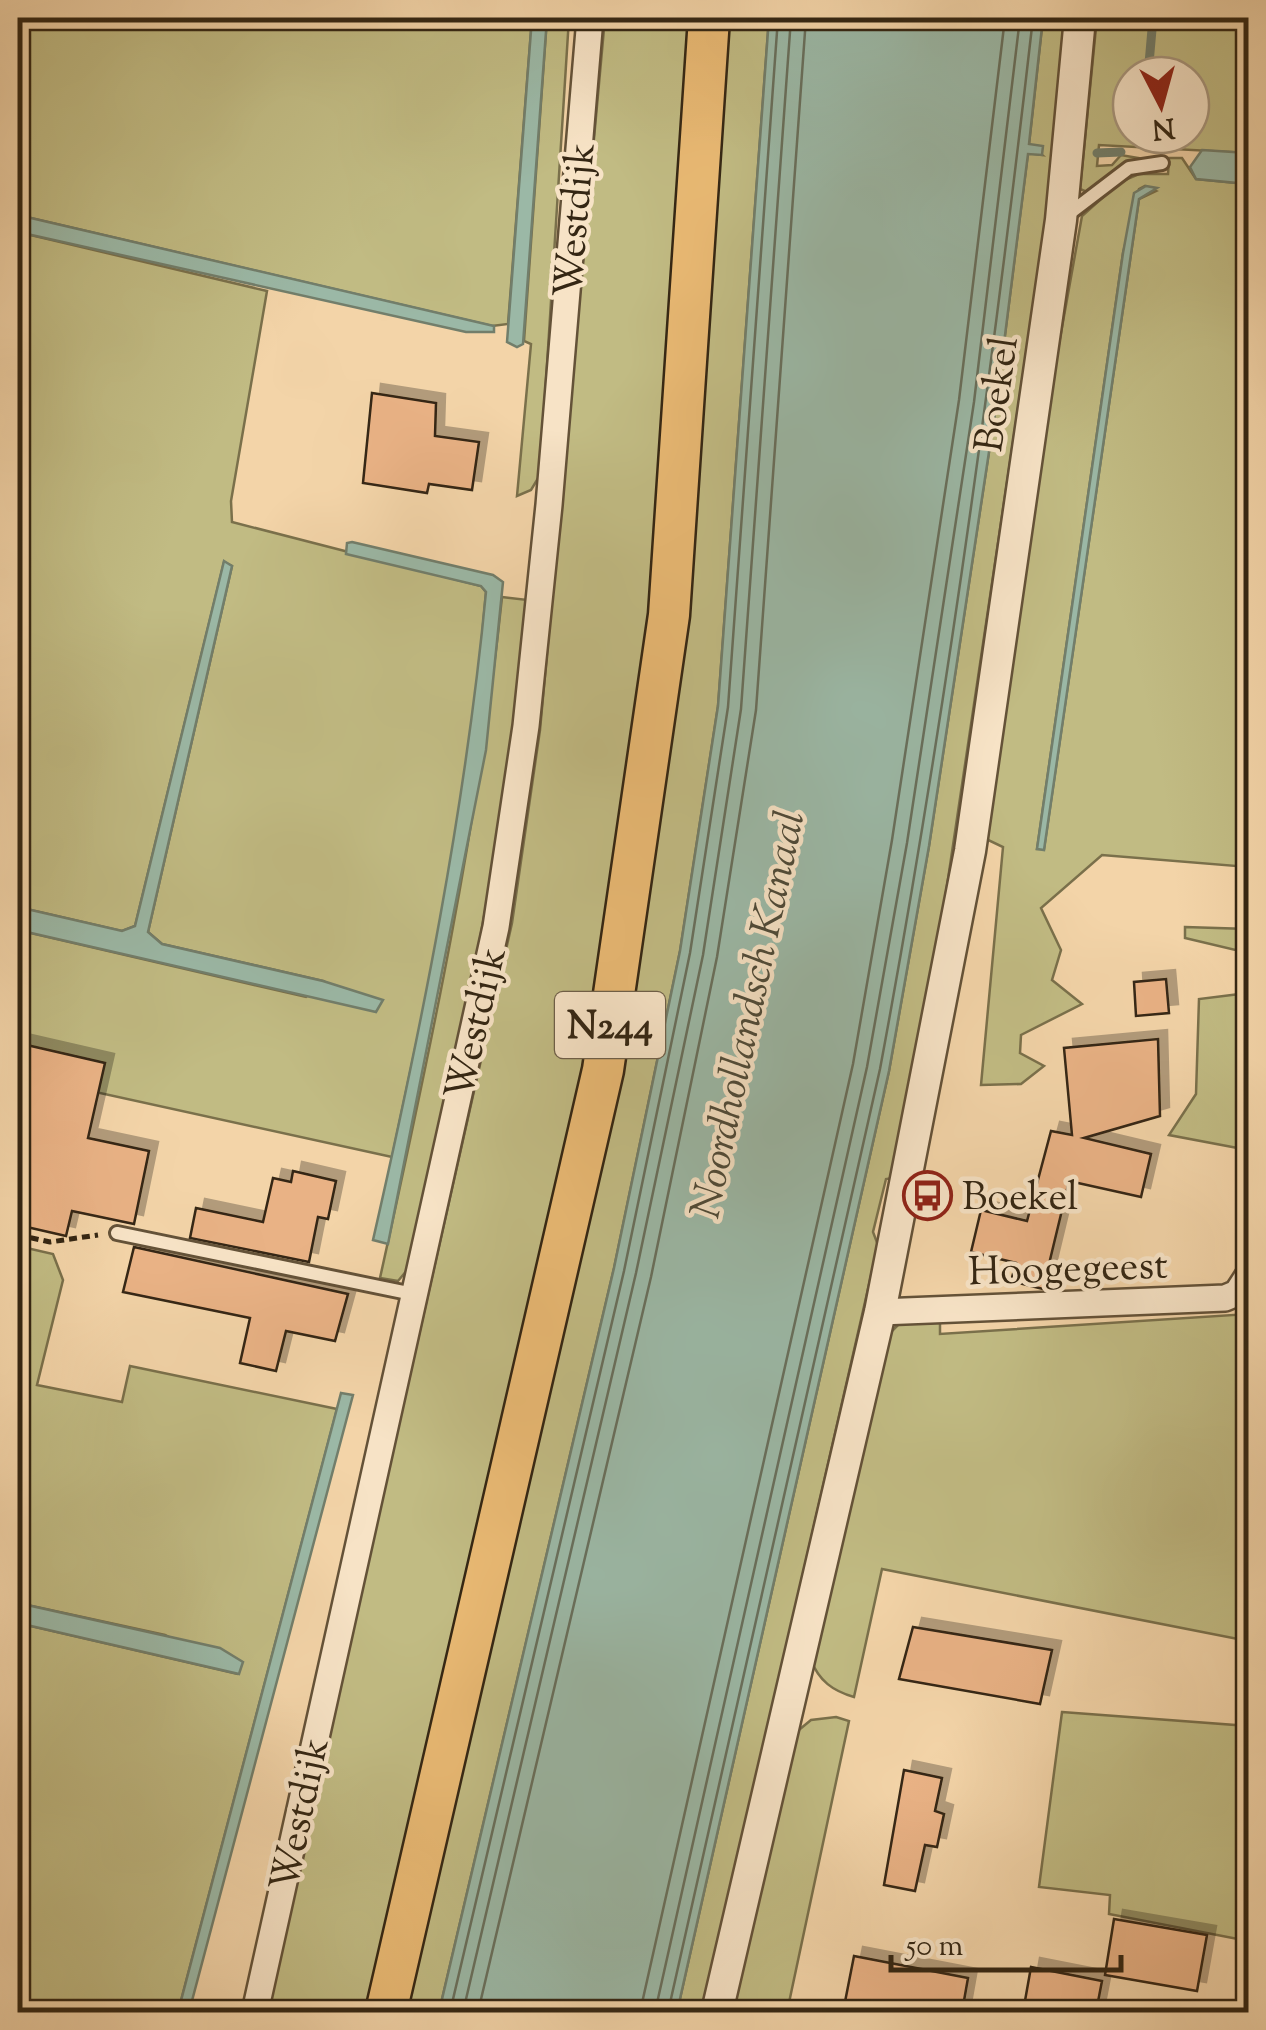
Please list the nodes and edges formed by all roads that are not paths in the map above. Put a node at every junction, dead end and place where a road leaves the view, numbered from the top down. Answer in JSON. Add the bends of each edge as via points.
{"nodes":[{"id":1,"x":590,"y":18,"type":"edge"},
{"id":2,"x":709,"y":18,"type":"edge"},
{"id":3,"x":1080,"y":18,"type":"edge"},
{"id":4,"x":1162,"y":164,"type":"dead end"},
{"id":5,"x":1061,"y":220,"type":"junction"},
{"id":6,"x":117,"y":1232,"type":"road end"},
{"id":7,"x":1248,"y":1276,"type":"edge"},
{"id":8,"x":413,"y":1294,"type":"junction"},
{"id":9,"x":880,"y":1312,"type":"junction"},
{"id":10,"x":254,"y":2012,"type":"edge"},
{"id":11,"x":386,"y":2012,"type":"edge"},
{"id":12,"x":717,"y":2012,"type":"edge"}],
"edges":[{"from":1,"to":8,"type":"street","name":"Westdijk","via":[[526,726],[496,927]]},
{"from":2,"to":11,"type":"main road","number":"N244","via":[[668,615],[603,1070]]},
{"from":3,"to":5,"type":"street","name":"Boekel"},
{"from":4,"to":5,"type":"lane","via":[[1129,168]]},
{"from":5,"to":9,"type":"street","name":"Boekel","via":[[970,850]]},
{"from":6,"to":8,"type":"lane"},
{"from":7,"to":9,"type":"street","name":"Hoogegeest","via":[[1225,1298]]},
{"from":8,"to":10,"type":"street","name":"Westdijk"},
{"from":9,"to":12,"type":"street","name":"Boekel"}]}
